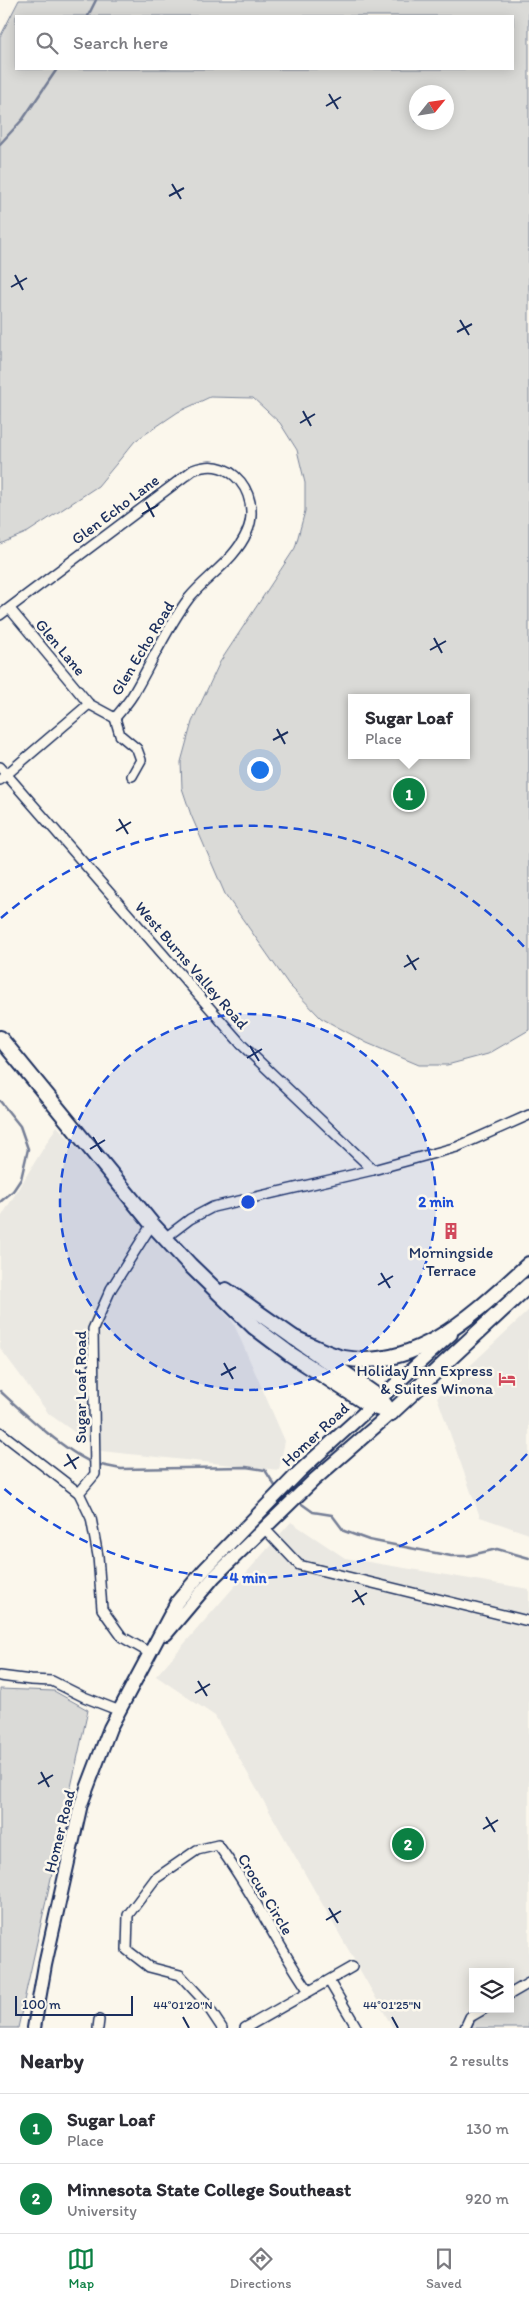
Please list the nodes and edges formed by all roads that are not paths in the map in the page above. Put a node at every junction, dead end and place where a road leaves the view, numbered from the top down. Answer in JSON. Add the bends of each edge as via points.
{"nodes":[{"id":1,"x":249,"y":497,"type":"joint"},
{"id":2,"x":10,"y":609,"type":"junction"},
{"id":3,"x":0,"y":615,"type":"edge"},
{"id":4,"x":89,"y":704,"type":"junction"},
{"id":5,"x":115,"y":718,"type":"junction"},
{"id":6,"x":0,"y":767,"type":"edge"},
{"id":7,"x":132,"y":776,"type":"dead end"},
{"id":8,"x":4,"y":778,"type":"edge"},
{"id":9,"x":0,"y":1038,"type":"edge"},
{"id":10,"x":529,"y":1115,"type":"edge"},
{"id":11,"x":373,"y":1170,"type":"junction"},
{"id":12,"x":152,"y":1224,"type":"junction"},
{"id":13,"x":166,"y":1238,"type":"junction"},
{"id":14,"x":529,"y":1264,"type":"edge"},
{"id":15,"x":190,"y":1265,"type":"junction"},
{"id":16,"x":515,"y":1276,"type":"junction"},
{"id":17,"x":528,"y":1288,"type":"edge"},
{"id":18,"x":469,"y":1317,"type":"junction"},
{"id":19,"x":294,"y":1338,"type":"junction"},
{"id":20,"x":375,"y":1402,"type":"junction"},
{"id":21,"x":391,"y":1413,"type":"junction"},
{"id":22,"x":0,"y":1432,"type":"edge"},
{"id":23,"x":79,"y":1493,"type":"junction"},
{"id":24,"x":264,"y":1528,"type":"junction"},
{"id":25,"x":528,"y":1621,"type":"dead end"},
{"id":26,"x":150,"y":1653,"type":"junction"},
{"id":27,"x":0,"y":1676,"type":"edge"},
{"id":28,"x":120,"y":1711,"type":"junction"},
{"id":29,"x":352,"y":1967,"type":"dead end"},
{"id":30,"x":329,"y":1981,"type":"junction"},
{"id":31,"x":529,"y":1983,"type":"edge"},
{"id":32,"x":309,"y":1991,"type":"junction"},
{"id":33,"x":514,"y":1992,"type":"edge"},
{"id":34,"x":477,"y":2013,"type":"edge"},
{"id":35,"x":262,"y":2024,"type":"edge"},
{"id":36,"x":34,"y":2028,"type":"edge"},
{"id":37,"x":222,"y":2028,"type":"edge"},
{"id":38,"x":244,"y":2028,"type":"edge"},
{"id":39,"x":357,"y":2028,"type":"edge"},
{"id":40,"x":465,"y":2028,"type":"edge"}],
"edges":[{"from":1,"to":2,"type":"street","name":"Glen Echo Lane","via":[[236,477],[226,470],[210,466],[193,470]]},
{"from":1,"to":5,"type":"street","name":"Glen Echo Road","via":[[251,516],[246,533],[234,552],[189,598],[163,637],[135,692]]},
{"from":2,"to":3,"type":"street","name":"Glen Echo Lane"},
{"from":2,"to":4,"type":"street","name":"Glen Lane"},
{"from":4,"to":5,"type":"street","name":"Glen Echo Road"},
{"from":4,"to":8,"type":"street","name":"Glen Echo Road"},
{"from":5,"to":7,"type":"street","via":[[120,735],[136,748],[141,760]]},
{"from":6,"to":8,"type":"street","name":"West Burns Valley Road"},
{"from":8,"to":11,"type":"street","name":"West Burns Valley Road","via":[[242,1045]]},
{"from":9,"to":12,"type":"main road"},
{"from":10,"to":11,"type":"street","via":[[457,1147]]},
{"from":11,"to":13,"type":"street","via":[[214,1207],[190,1219]]},
{"from":12,"to":13,"type":"main road"},
{"from":12,"to":23,"type":"street","name":"Sugar Loaf Road","via":[[111,1289],[93,1329],[95,1474]]},
{"from":13,"to":15,"type":"main road"},
{"from":14,"to":16,"type":"main road","name":"Homer Road"},
{"from":15,"to":19,"type":"main road"},
{"from":15,"to":20,"type":"main road","via":[[254,1327],[290,1354]]},
{"from":16,"to":17,"type":"street"},
{"from":16,"to":18,"type":"main road","name":"Homer Road"},
{"from":17,"to":21,"type":"main road","name":"Homer Road"},
{"from":18,"to":19,"type":"main road","via":[[406,1354],[377,1360],[343,1358]]},
{"from":18,"to":20,"type":"street","name":"Homer Road"},
{"from":19,"to":20,"type":"main road"},
{"from":20,"to":21,"type":"main road"},
{"from":20,"to":26,"type":"street","name":"Homer Road","via":[[300,1471],[205,1569],[177,1602]]},
{"from":21,"to":24,"type":"street","name":"Homer Road"},
{"from":22,"to":23,"type":"street"},
{"from":23,"to":26,"type":"street","via":[[91,1518],[102,1609],[122,1637]]},
{"from":24,"to":25,"type":"street","via":[[299,1565]]},
{"from":24,"to":26,"type":"street","name":"Homer Road","via":[[214,1577]]},
{"from":26,"to":28,"type":"street","name":"Homer Road"},
{"from":27,"to":28,"type":"street","via":[[52,1681],[84,1698]]},
{"from":28,"to":36,"type":"street","name":"Homer Road","via":[[110,1728],[81,1804]]},
{"from":29,"to":30,"type":"street"},
{"from":30,"to":32,"type":"street"},
{"from":30,"to":39,"type":"street"},
{"from":31,"to":33,"type":"street"},
{"from":32,"to":35,"type":"street"},
{"from":32,"to":37,"type":"street","name":"Crocus Circle","via":[[239,1873],[223,1852],[218,1846],[197,1850],[156,1879],[128,1916],[126,1950],[149,1967],[180,1976],[204,2001]]},
{"from":34,"to":40,"type":"street","via":[[470,2017]]},
{"from":35,"to":38,"type":"street"}]}
